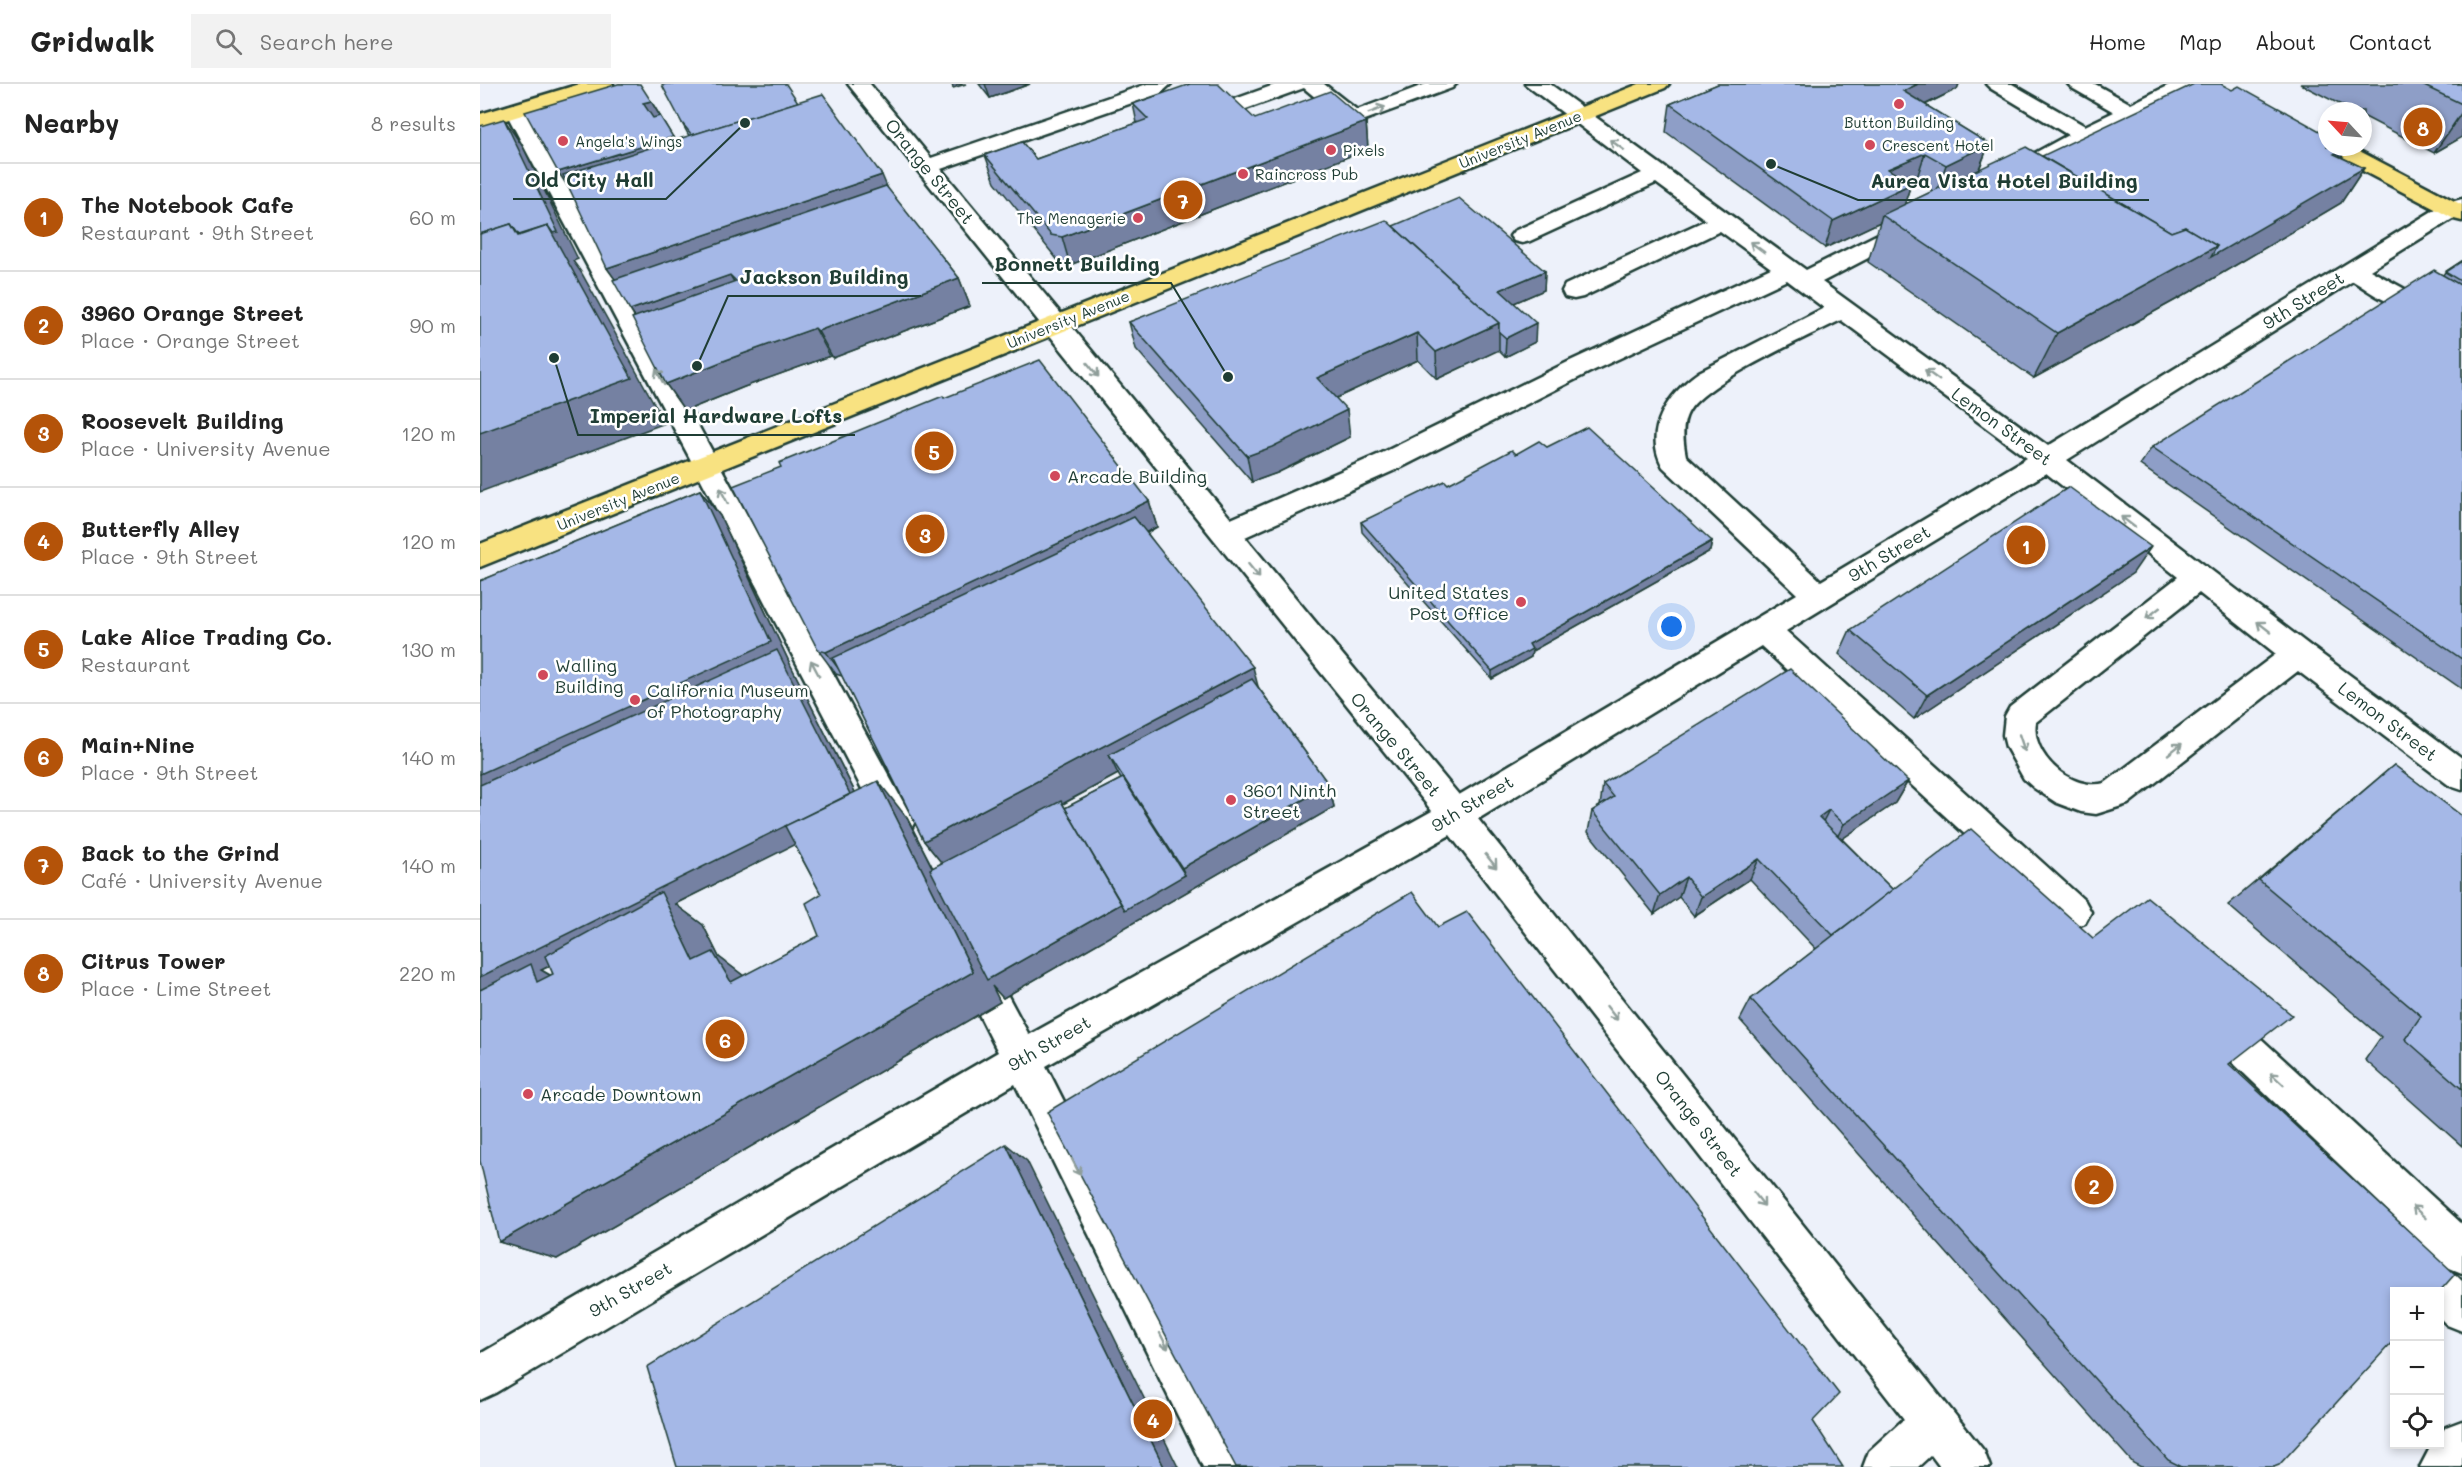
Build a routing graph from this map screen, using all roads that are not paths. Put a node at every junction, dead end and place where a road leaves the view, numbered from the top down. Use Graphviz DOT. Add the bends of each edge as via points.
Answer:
graph roads {
  1 [pos="602,84"];
  2 [pos="859,84"];
  3 [pos="1160,84"];
  4 [pos="1296,84"];
  5 [pos="1311,84"];
  6 [pos="1445,84"];
  7 [pos="1536,84"];
  8 [pos="1658,84"];
  9 [pos="1997,84"];
  10 [pos="2079,84"];
  11 [pos="2188,84"];
  12 [pos="1232,108"];
  13 [pos="516,111"];
  14 [pos="2130,111"];
  15 [pos="1577,115"];
  16 [pos="480,121"];
  17 [pos="2084,135"];
  18 [pos="2352,156"];
  19 [pos="926,167"];
  20 [pos="1658,174"];
  21 [pos="2010,176"];
  22 [pos="2459,209"];
  23 [pos="1927,219"];
  24 [pos="1722,221"];
  25 [pos="1522,236"];
  26 [pos="2351,270"];
  27 [pos="1796,276"];
  28 [pos="1574,291"];
  29 [pos="2403,299"];
  30 [pos="1842,309"];
  31 [pos="1056,324"];
  32 [pos="2047,459"];
  33 [pos="708,466"];
  34 [pos="1225,534"];
  35 [pos="480,556"];
  36 [pos="2199,577"];
  37 [pos="1818,596"];
  38 [pos="1762,629"];
  39 [pos="2298,654"];
  40 [pos="2462,776"];
  41 [pos="1455,815"];
  42 [pos="909,846"];
  43 [pos="2073,912"];
  44 [pos="958,940"];
  45 [pos="2244,1047"];
  46 [pos="1022,1059"];
  47 [pos="2384,1234"];
  48 [pos="2462,1252"];
  49 [pos="2462,1310"];
  50 [pos="480,1378"];
  51 [pos="1933,1422"];
  52 [pos="2462,1443"];
  53 [pos="1227,1467"];
  54 [pos="1885,1467"];
  55 [pos="1968,1467"];
  56 [pos="2442,1467"];
  1 -- 13 [label="main road"];
  2 -- 19 [label="street, Orange Street"];
  3 -- 19 [label="street"];
  4 -- 12 [label="street"];
  5 -- 6 [label="street, one-way" via="1327,108 1354,118"];
  7 -- 15 [label="street, Lemon Street"];
  8 -- 15 [label="main road, University Avenue"];
  9 -- 17 [label="street"];
  10 -- 14 [label="street"];
  11 -- 14 [label="street"];
  13 -- 16 [label="main road"];
  33 -- 13 [label="street, one-way"];
  14 -- 17 [label="street"];
  20 -- 15 [label="street, Lemon Street, one-way"];
  15 -- 31 [label="main road, University Avenue"];
  17 -- 21 [label="street"];
  18 -- 22 [label="main road"];
  19 -- 31 [label="street, Orange Street"];
  20 -- 24 [label="street, Lemon Street"];
  20 -- 25 [label="street"];
  22 -- 26 [label="street, 9th Street"];
  23 -- 27 [label="street"];
  27 -- 24 [label="street, Lemon Street, one-way"];
  24 -- 28 [label="street"];
  26 -- 29 [label="street"];
  26 -- 32 [label="street, 9th Street"];
  27 -- 30 [label="street, Lemon Street"];
  27 -- 34 [label="street" via="1579,367 1392,460"];
  32 -- 30 [label="street, Lemon Street, one-way"];
  30 -- 37 [label="street" via="1689,391 1680,401 1668,443 1673,460"];
  31 -- 33 [label="main road, University Avenue"];
  31 -- 34 [label="street, Orange Street, one-way"];
  36 -- 32 [label="street, Lemon Street, one-way"];
  32 -- 37 [label="street, 9th Street"];
  33 -- 35 [label="main road, University Avenue"];
  42 -- 33 [label="street, one-way"];
  34 -- 41 [label="street, Orange Street, one-way"];
  39 -- 36 [label="street, Lemon Street, one-way"];
  36 -- 39 [label="street, one-way" via="2021,716 2019,733 2024,750 2041,774 2072,796 2096,800 2116,794"];
  37 -- 38 [label="street, 9th Street"];
  38 -- 41 [label="street, 9th Street"];
  38 -- 43 [label="street"];
  39 -- 40 [label="street, Lemon Street"];
  41 -- 46 [label="street, 9th Street"];
  41 -- 51 [label="street, Orange Street, one-way"];
  44 -- 46 [label="street"];
  48 -- 45 [label="street, one-way"];
  46 -- 50 [label="street, 9th Street"];
  46 -- 53 [label="street, one-way"];
  47 -- 49 [label="street"];
  51 -- 54 [label="street"];
  51 -- 55 [label="street, Orange Street"];
  52 -- 56 [label="street"];
}
